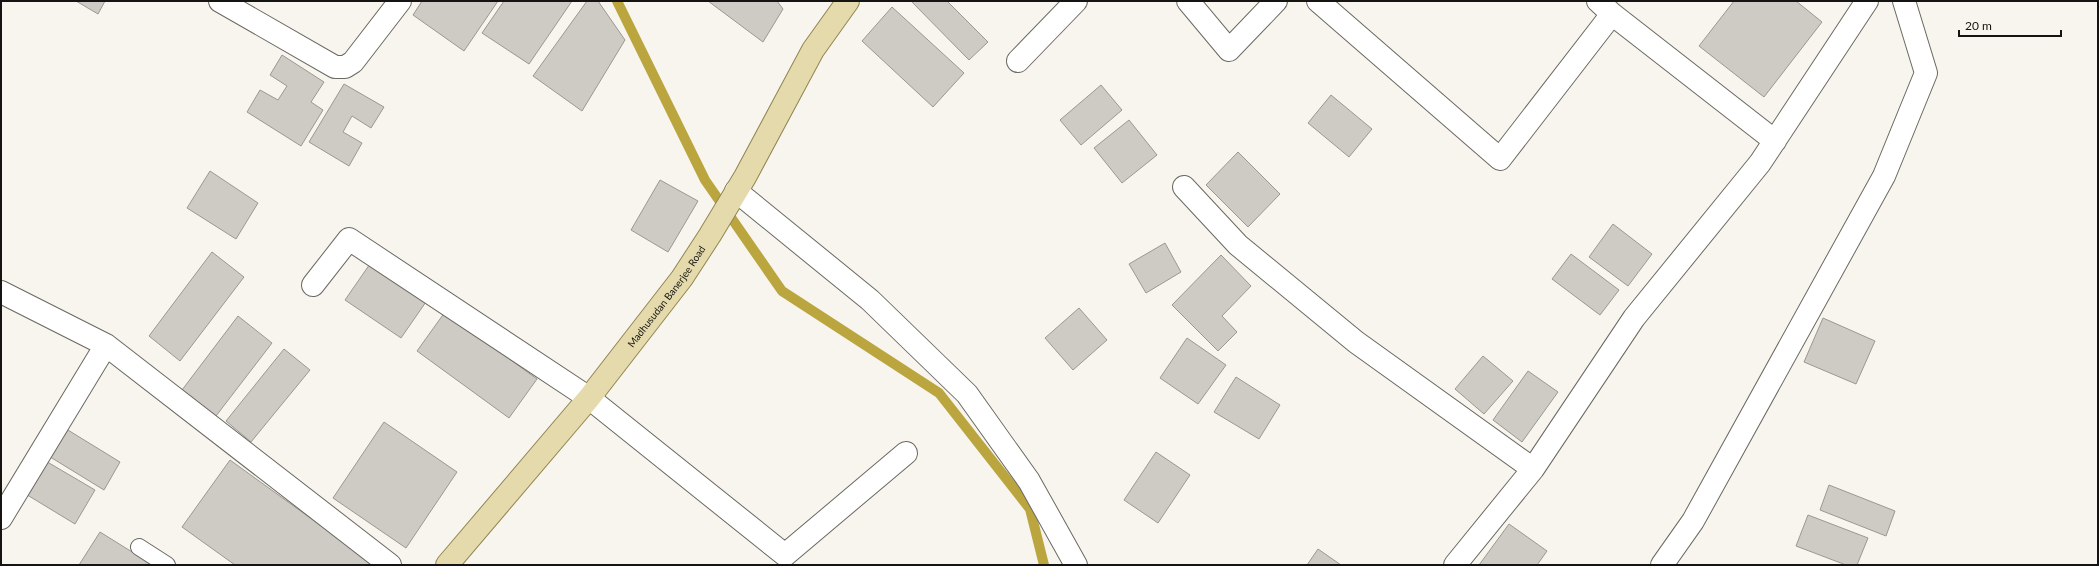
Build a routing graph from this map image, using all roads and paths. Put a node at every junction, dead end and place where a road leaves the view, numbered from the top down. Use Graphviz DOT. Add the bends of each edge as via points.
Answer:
graph roads {
  1 [pos="220,1"];
  2 [pos="400,1"];
  3 [pos="848,1"];
  4 [pos="1076,1"];
  5 [pos="1188,1"];
  6 [pos="1276,1"];
  7 [pos="1318,1"];
  8 [pos="1866,1"];
  9 [pos="1904,1"];
  10 [pos="1605,8"];
  11 [pos="1018,61"];
  12 [pos="1775,141"];
  13 [pos="740,184"];
  14 [pos="1184,187"];
  15 [pos="313,285"];
  16 [pos="1,292"];
  17 [pos="106,345"];
  18 [pos="589,398"];
  19 [pos="906,453"];
  20 [pos="1534,469"];
  21 [pos="1,518"];
  22 [pos="139,547"];
  23 [pos="167,565"];
  24 [pos="390,565"];
  25 [pos="447,565"];
  26 [pos="1076,565"];
  27 [pos="1455,565"];
  28 [pos="1662,565"];
  1 -- 2 [label="street" via="335,68 340,68 353,62"];
  3 -- 13 [label="main road, Madhusudan Banerjee Road" via="813,50"];
  4 -- 11 [label="street"];
  5 -- 6 [label="street" via="1229,50"];
  7 -- 10 [label="street" via="1500,159"];
  8 -- 12 [label="street"];
  9 -- 28 [label="street" via="1926,73 1884,176 1693,522"];
  10 -- 12 [label="street"];
  12 -- 20 [label="street" via="1634,318"];
  13 -- 18 [label="main road, Madhusudan Banerjee Road" via="678,284"];
  13 -- 26 [label="street" via="870,300 967,394 1029,481"];
  14 -- 20 [label="street" via="1238,246 1356,342"];
  15 -- 18 [label="street" via="349,239"];
  16 -- 17 [label="street"];
  17 -- 21 [label="street"];
  17 -- 24 [label="street"];
  18 -- 19 [label="street" via="785,555"];
  18 -- 25 [label="main road, Madhusudan Banerjee Road"];
  20 -- 27 [label="street"];
  22 -- 23 [label="lane"];
}
